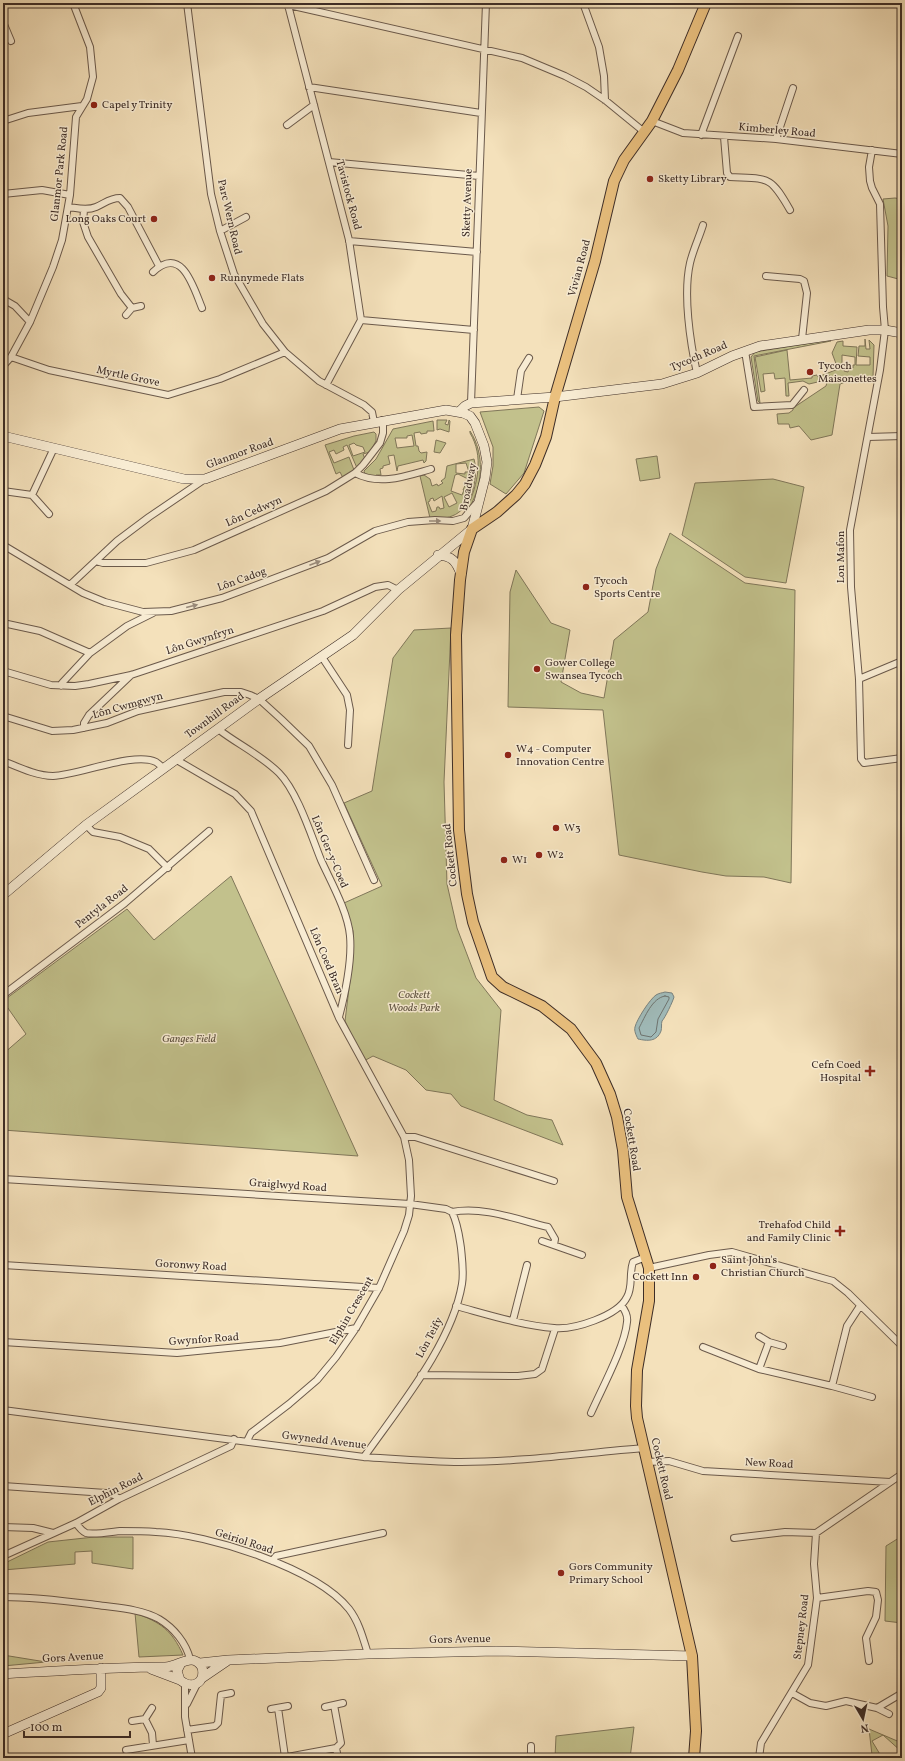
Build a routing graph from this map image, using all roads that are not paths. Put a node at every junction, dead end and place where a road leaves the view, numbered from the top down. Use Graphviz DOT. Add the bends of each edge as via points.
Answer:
graph roads {
  1 [pos="73,3"];
  2 [pos="187,3"];
  3 [pos="280,3"];
  4 [pos="486,3"];
  5 [pos="583,3"];
  6 [pos="706,3"];
  7 [pos="288,5"];
  8 [pos="3,22"];
  9 [pos="738,36"];
  10 [pos="11,42"];
  11 [pos="484,50"];
  12 [pos="309,87"];
  13 [pos="793,88"];
  14 [pos="605,100"];
  15 [pos="314,105"];
  16 [pos="82,106"];
  17 [pos="481,113"];
  18 [pos="652,121"];
  19 [pos="3,122"];
  20 [pos="287,125"];
  21 [pos="643,131"];
  22 [pos="701,135"];
  23 [pos="724,137"];
  24 [pos="776,139"];
  25 [pos="872,150"];
  26 [pos="902,154"];
  27 [pos="329,162"];
  28 [pos="479,176"];
  29 [pos="3,194"];
  30 [pos="70,195"];
  31 [pos="68,207"];
  32 [pos="84,210"];
  33 [pos="790,210"];
  34 [pos="246,217"];
  35 [pos="703,225"];
  36 [pos="220,231"];
  37 [pos="349,241"];
  38 [pos="477,252"];
  39 [pos="159,266"];
  40 [pos="153,272"];
  41 [pos="766,276"];
  42 [pos="3,299"];
  43 [pos="141,306"];
  44 [pos="132,308"];
  45 [pos="202,308"];
  46 [pos="126,315"];
  47 [pos="361,320"];
  48 [pos="30,322"];
  49 [pos="474,330"];
  50 [pos="885,330"];
  51 [pos="902,333"];
  52 [pos="802,339"];
  53 [pos="744,351"];
  54 [pos="285,352"];
  55 [pos="11,357"];
  56 [pos="529,358"];
  57 [pos="3,366"];
  58 [pos="697,373"];
  59 [pos="326,385"];
  60 [pos="804,390"];
  61 [pos="555,397"];
  62 [pos="517,399"];
  63 [pos="471,403"];
  64 [pos="459,412"];
  65 [pos="379,421"];
  66 [pos="3,436"];
  67 [pos="902,436"];
  68 [pos="868,437"];
  69 [pos="54,448"];
  70 [pos="431,469"];
  71 [pos="355,473"];
  72 [pos="205,479"];
  73 [pos="3,491"];
  74 [pos="32,495"];
  75 [pos="481,495"];
  76 [pos="498,512"];
  77 [pos="49,514"];
  78 [pos="472,529"];
  79 [pos="3,545"];
  80 [pos="467,545"];
  81 [pos="438,555"];
  82 [pos="96,561"];
  83 [pos="461,574"];
  84 [pos="70,585"];
  85 [pos="398,590"];
  86 [pos="154,612"];
  87 [pos="3,623"];
  88 [pos="90,653"];
  89 [pos="322,657"];
  90 [pos="902,661"];
  91 [pos="3,672"];
  92 [pos="131,675"];
  93 [pos="859,679"];
  94 [pos="61,686"];
  95 [pos="258,699"];
  96 [pos="3,716"];
  97 [pos="84,728"];
  98 [pos="218,729"];
  99 [pos="348,745"];
  100 [pos="902,758"];
  101 [pos="175,759"];
  102 [pos="3,761"];
  103 [pos="163,768"];
  104 [pos="86,825"];
  105 [pos="209,830"];
  106 [pos="168,868"];
  107 [pos="374,880"];
  108 [pos="3,895"];
  109 [pos="3,995"];
  110 [pos="339,1018"];
  111 [pos="404,1137"];
  112 [pos="3,1179"];
  113 [pos="554,1181"];
  114 [pos="410,1204"];
  115 [pos="452,1212"];
  116 [pos="542,1241"];
  117 [pos="554,1245"];
  118 [pos="582,1255"];
  119 [pos="646,1257"];
  120 [pos="3,1265"];
  121 [pos="527,1265"];
  122 [pos="649,1268"];
  123 [pos="379,1288"];
  124 [pos="621,1305"];
  125 [pos="456,1306"];
  126 [pos="860,1306"];
  127 [pos="513,1320"];
  128 [pos="356,1328"];
  129 [pos="555,1328"];
  130 [pos="759,1336"];
  131 [pos="3,1342"];
  132 [pos="769,1342"];
  133 [pos="783,1346"];
  134 [pos="902,1346"];
  135 [pos="703,1347"];
  136 [pos="759,1369"];
  137 [pos="421,1375"];
  138 [pos="832,1386"];
  139 [pos="872,1397"];
  140 [pos="3,1410"];
  141 [pos="591,1413"];
  142 [pos="234,1439"];
  143 [pos="247,1441"];
  144 [pos="644,1448"];
  145 [pos="364,1457"];
  146 [pos="647,1462"];
  147 [pos="902,1474"];
  148 [pos="890,1482"];
  149 [pos="3,1486"];
  150 [pos="119,1499"];
  151 [pos="76,1523"];
  152 [pos="3,1527"];
  153 [pos="53,1533"];
  154 [pos="816,1533"];
  155 [pos="383,1534"];
  156 [pos="734,1538"];
  157 [pos="3,1556"];
  158 [pos="272,1561"];
  159 [pos="3,1597"];
  160 [pos="817,1598"];
  161 [pos="368,1654"];
  162 [pos="692,1656"];
  163 [pos="190,1659"];
  164 [pos="228,1660"];
  165 [pos="869,1661"];
  166 [pos="181,1663"];
  167 [pos="200,1663"];
  168 [pos="144,1666"];
  169 [pos="101,1668"];
  170 [pos="3,1674"];
  171 [pos="199,1681"];
  172 [pos="182,1682"];
  173 [pos="231,1693"];
  174 [pos="792,1693"];
  175 [pos="899,1695"];
  176 [pos="343,1703"];
  177 [pos="186,1704"];
  178 [pos="334,1705"];
  179 [pos="288,1706"];
  180 [pos="325,1707"];
  181 [pos="152,1708"];
  182 [pos="278,1708"];
  183 [pos="877,1708"];
  184 [pos="271,1709"];
  185 [pos="889,1714"];
  186 [pos="145,1719"];
  187 [pos="132,1722"];
  188 [pos="187,1730"];
  189 [pos="3,1734"];
  190 [pos="189,1740"];
  191 [pos="153,1744"];
  192 [pos="531,1746"];
  193 [pos="336,1748"];
  194 [pos="126,1750"];
  195 [pos="192,1758"];
  196 [pos="284,1758"];
  197 [pos="338,1758"];
  198 [pos="531,1758"];
  199 [pos="694,1758"];
  200 [pos="759,1758"];
  1 -- 16 [label="street, Glanmor Park Road" via="90,47 93,64 93,77 87,99"];
  2 -- 36 [label="street, Parc Wern Road" via="212,194"];
  3 -- 7 [label="street"];
  4 -- 11 [label="street, Sketty Avenue"];
  5 -- 14 [label="street" via="599,47"];
  6 -- 18 [label="main road, Vivian Road" via="678,70"];
  7 -- 11 [label="street"];
  7 -- 12 [label="street, Tavistock Road"];
  8 -- 10 [label="street"];
  9 -- 22 [label="street"];
  11 -- 14 [label="street" via="522,58 586,87"];
  11 -- 17 [label="street, Sketty Avenue"];
  12 -- 15 [label="street, Tavistock Road"];
  12 -- 17 [label="street"];
  13 -- 24 [label="street"];
  14 -- 21 [label="street"];
  15 -- 20 [label="street"];
  15 -- 27 [label="street, Tavistock Road"];
  16 -- 19 [label="street" via="28,113"];
  16 -- 30 [label="street, Glanmor Park Road" via="76,117"];
  17 -- 28 [label="street, Sketty Avenue"];
  18 -- 21 [label="main road, Vivian Road"];
  18 -- 22 [label="street, Kimberley Road" via="683,133"];
  21 -- 61 [label="main road, Vivian Road" via="614,181 591,275"];
  22 -- 23 [label="street, Kimberley Road"];
  23 -- 24 [label="street, Kimberley Road"];
  23 -- 33 [label="street" via="727,173 730,177 762,178 773,183"];
  24 -- 25 [label="street, Kimberley Road"];
  25 -- 26 [label="street, Kimberley Road"];
  25 -- 50 [label="street, Lon Mafon" via="870,181 881,209"];
  27 -- 28 [label="street"];
  27 -- 37 [label="street, Tavistock Road"];
  28 -- 38 [label="street, Sketty Avenue"];
  29 -- 30 [label="street" via="42,190"];
  30 -- 31 [label="street, Glanmor Park Road"];
  31 -- 32 [label="street"];
  31 -- 48 [label="street, Glanmor Park Road" via="62,240"];
  32 -- 39 [label="street" via="95,208 113,198 120,198 128,207"];
  32 -- 44 [label="street" via="83,222 88,237"];
  34 -- 36 [label="street"];
  35 -- 58 [label="street" via="690,264 688,283 690,338"];
  36 -- 54 [label="street, Parc Wern Road" via="234,274 246,297 262,324"];
  37 -- 38 [label="street"];
  37 -- 47 [label="street, Tavistock Road"];
  38 -- 49 [label="street, Sketty Avenue"];
  39 -- 40 [label="street"];
  39 -- 45 [label="street" via="172,263 180,265 186,272"];
  41 -- 52 [label="street" via="804,281 807,293"];
  42 -- 48 [label="street" via="15,306"];
  43 -- 44 [label="street"];
  44 -- 46 [label="street"];
  47 -- 49 [label="street"];
  47 -- 59 [label="street"];
  48 -- 55 [label="street, Glanmor Park Road"];
  49 -- 63 [label="street, Sketty Avenue"];
  50 -- 51 [label="street, Tycoch Road"];
  50 -- 52 [label="street, Tycoch Road"];
  50 -- 68 [label="street, Lon Mafon"];
  52 -- 53 [label="street, Tycoch Road"];
  53 -- 58 [label="street, Tycoch Road"];
  53 -- 60 [label="street" via="754,407 792,405"];
  54 -- 55 [label="street, Myrtle Grove" via="220,379 168,395 49,370"];
  54 -- 59 [label="street, Parc Wern Road"];
  55 -- 57 [label="street, Glanmor Park Road"];
  56 -- 62 [label="street" via="521,371"];
  58 -- 61 [label="street, Tycoch Road" via="662,384"];
  59 -- 65 [label="street, Parc Wern Road" via="364,405"];
  61 -- 62 [label="street, Tycoch Road"];
  61 -- 76 [label="main road, Vivian Road" via="546,437 535,465 525,484"];
  62 -- 63 [label="street, Tycoch Road"];
  63 -- 64 [label="street"];
  64 -- 65 [label="street, Glanmor Road" via="436,410"];
  64 -- 75 [label="street, Broadway" via="472,419 484,446 486,470"];
  65 -- 71 [label="street, Lôn Cedwyn" via="383,433 380,443"];
  65 -- 72 [label="street, Glanmor Road" via="340,429"];
  66 -- 69 [label="street, Glanmor Road"];
  67 -- 68 [label="street"];
  68 -- 93 [label="street, Lon Mafon" via="850,530 851,586"];
  69 -- 72 [label="street, Glanmor Road" via="184,479"];
  69 -- 74 [label="street"];
  70 -- 71 [label="street" via="387,480 374,480"];
  71 -- 82 [label="street, Lôn Cedwyn" via="326,491 194,550 146,563 103,564"];
  72 -- 82 [label="street" via="117,541"];
  73 -- 74 [label="street"];
  74 -- 77 [label="street"];
  75 -- 78 [label="street, Broadway"];
  86 -- 75 [label="street, Lôn Cadog, one-way" via="171,611 222,598 328,558 375,531 408,522 453,521 464,518 472,511"];
  76 -- 78 [label="main road, Vivian Road"];
  76 -- 80 [label="main road"];
  78 -- 80 [label="main road, Cockett Road"];
  78 -- 81 [label="street, Townhill Road"];
  79 -- 84 [label="street, Lôn Cadog"];
  80 -- 83 [label="main road, Cockett Road"];
  81 -- 83 [label="street" via="453,559"];
  81 -- 85 [label="street, Townhill Road"];
  82 -- 84 [label="street"];
  83 -- 119 [label="main road, Cockett Road" via="456,634 459,830 473,922 489,972 496,981 556,1016 581,1040 596,1063 617,1117 627,1197"];
  84 -- 86 [label="street, Lôn Cadog" via="83,593 117,606"];
  85 -- 89 [label="street, Townhill Road" via="353,635"];
  85 -- 92 [label="street, Lôn Gwynfryn" via="388,585 375,587 323,611"];
  86 -- 88 [label="street" via="127,626"];
  87 -- 88 [label="street" via="40,632"];
  88 -- 94 [label="street"];
  89 -- 95 [label="street, Townhill Road"];
  89 -- 99 [label="street" via="347,695 350,710"];
  90 -- 93 [label="street"];
  91 -- 94 [label="street, Lôn Gwynfryn" via="51,686"];
  92 -- 94 [label="street, Lôn Gwynfryn" via="75,686"];
  92 -- 97 [label="street" via="89,715"];
  93 -- 100 [label="street, Lon Mafon" via="861,759 864,763"];
  95 -- 97 [label="street, Lôn Cwmgwyn" via="241,692 224,692 138,711 120,719"];
  95 -- 98 [label="street, Townhill Road"];
  95 -- 107 [label="street" via="309,746 332,785"];
  96 -- 97 [label="street, Lôn Cwmgwyn" via="52,731"];
  98 -- 101 [label="street, Townhill Road"];
  98 -- 110 [label="street, Lôn Ger-y-Coed" via="280,773 293,793 339,901 350,936 344,997"];
  101 -- 103 [label="street, Townhill Road"];
  101 -- 110 [label="street, Lôn Coed Bran" via="235,794 251,811"];
  102 -- 103 [label="street" via="52,776 71,774 120,761 146,759 156,762"];
  103 -- 104 [label="street, Townhill Road"];
  104 -- 106 [label="street" via="93,832 120,838 149,849"];
  104 -- 108 [label="street, Townhill Road"];
  105 -- 106 [label="street, Pentyla Road"];
  106 -- 109 [label="street, Pentyla Road"];
  110 -- 111 [label="street, Lôn Coed Bran"];
  111 -- 113 [label="street" via="416,1137"];
  111 -- 114 [label="street, Lôn Coed Bran" via="411,1174"];
  112 -- 114 [label="street, Graiglwyd Road"];
  114 -- 115 [label="street, Graiglwyd Road"];
  114 -- 123 [label="street, Elphin Crescent" via="404,1231"];
  115 -- 117 [label="street, Graiglwyd Road" via="480,1211 548,1227 555,1239"];
  115 -- 125 [label="street, Lôn Teify" via="459,1233 463,1270"];
  116 -- 117 [label="street"];
  117 -- 118 [label="street"];
  119 -- 122 [label="main road, Cockett Road"];
  119 -- 124 [label="street" via="633,1262 628,1297"];
  120 -- 123 [label="street, Goronwy Road"];
  121 -- 127 [label="street"];
  122 -- 126 [label="street" via="732,1252 832,1281"];
  122 -- 144 [label="main road, Cockett Road" via="649,1301 637,1370 636,1406"];
  123 -- 128 [label="street, Elphin Crescent"];
  124 -- 129 [label="street" via="599,1319"];
  124 -- 141 [label="street" via="627,1315 625,1331 617,1356"];
  125 -- 127 [label="street"];
  125 -- 137 [label="street, Lôn Teify" via="443,1340"];
  126 -- 134 [label="street"];
  126 -- 138 [label="street" via="847,1326"];
  127 -- 129 [label="street"];
  128 -- 131 [label="street, Gwynfor Road" via="280,1343 177,1353"];
  128 -- 143 [label="street, Elphin Crescent" via="317,1380 251,1433"];
  129 -- 137 [label="street" via="542,1369 535,1374"];
  130 -- 132 [label="street"];
  132 -- 133 [label="street"];
  132 -- 136 [label="street"];
  135 -- 136 [label="street"];
  136 -- 138 [label="street"];
  137 -- 145 [label="street, Lôn Teify"];
  138 -- 139 [label="street"];
  140 -- 142 [label="street, Gwynedd Avenue"];
  142 -- 143 [label="street, Gwynedd Avenue"];
  142 -- 150 [label="street, Elphin Road" via="231,1446"];
  143 -- 145 [label="street, Gwynedd Avenue"];
  144 -- 145 [label="street, Gwynedd Avenue" via="462,1462"];
  144 -- 146 [label="main road, Cockett Road"];
  146 -- 148 [label="street, New Road" via="670,1461 703,1471"];
  146 -- 162 [label="main road, Cockett Road"];
  147 -- 148 [label="street"];
  148 -- 154 [label="street"];
  149 -- 150 [label="street" via="106,1493"];
  150 -- 151 [label="street, Elphin Road"];
  151 -- 153 [label="street, Elphin Road"];
  151 -- 158 [label="street, Geiriol Road" via="87,1533 158,1532 193,1537"];
  152 -- 153 [label="street" via="33,1528"];
  153 -- 157 [label="street, Elphin Road"];
  154 -- 156 [label="street" via="785,1532"];
  154 -- 160 [label="street, Stepney Road" via="814,1564"];
  155 -- 158 [label="street" via="276,1556"];
  158 -- 161 [label="street, Geiriol Road" via="317,1584 343,1602 358,1623"];
  159 -- 163 [label="street" via="32,1597 139,1611 159,1619 175,1632 187,1648"];
  160 -- 165 [label="street" via="876,1592 876,1617 866,1638"];
  160 -- 174 [label="street, Stepney Road" via="808,1665"];
  161 -- 162 [label="street, Gors Avenue" via="496,1651"];
  161 -- 164 [label="street, Gors Avenue"];
  162 -- 199 [label="main road, Cockett Road" via="696,1731"];
  163 -- 166 [label="street"];
  163 -- 167 [label="street"];
  164 -- 167 [label="street, Gors Avenue"];
  164 -- 171 [label="street"];
  166 -- 168 [label="street, Gors Avenue" via="168,1667"];
  166 -- 172 [label="street" via="177,1671"];
  167 -- 171 [label="street" via="203,1671"];
  168 -- 169 [label="street, Gors Avenue"];
  168 -- 172 [label="street, Gors Avenue"];
  169 -- 170 [label="street, Gors Avenue"];
  169 -- 189 [label="street" via="101,1688 98,1692"];
  171 -- 172 [label="street" via="192,1685"];
  171 -- 177 [label="street"];
  172 -- 177 [label="street"];
  173 -- 188 [label="street" via="221,1696 218,1723 215,1726"];
  174 -- 183 [label="street" via="810,1703 826,1706 846,1701"];
  174 -- 200 [label="street, Stepney Road" via="761,1743"];
  175 -- 183 [label="street"];
  176 -- 178 [label="street"];
  177 -- 188 [label="street"];
  178 -- 180 [label="street"];
  178 -- 193 [label="street" via="340,1743"];
  179 -- 182 [label="street"];
  181 -- 186 [label="street"];
  182 -- 184 [label="street"];
  182 -- 196 [label="street"];
  183 -- 185 [label="street"];
  186 -- 187 [label="street"];
  186 -- 191 [label="street" via="152,1733"];
  188 -- 190 [label="street"];
  190 -- 191 [label="street"];
  190 -- 195 [label="street"];
  191 -- 194 [label="street"];
  192 -- 198 [label="street"];
  193 -- 196 [label="street"];
  193 -- 197 [label="street"];
}
